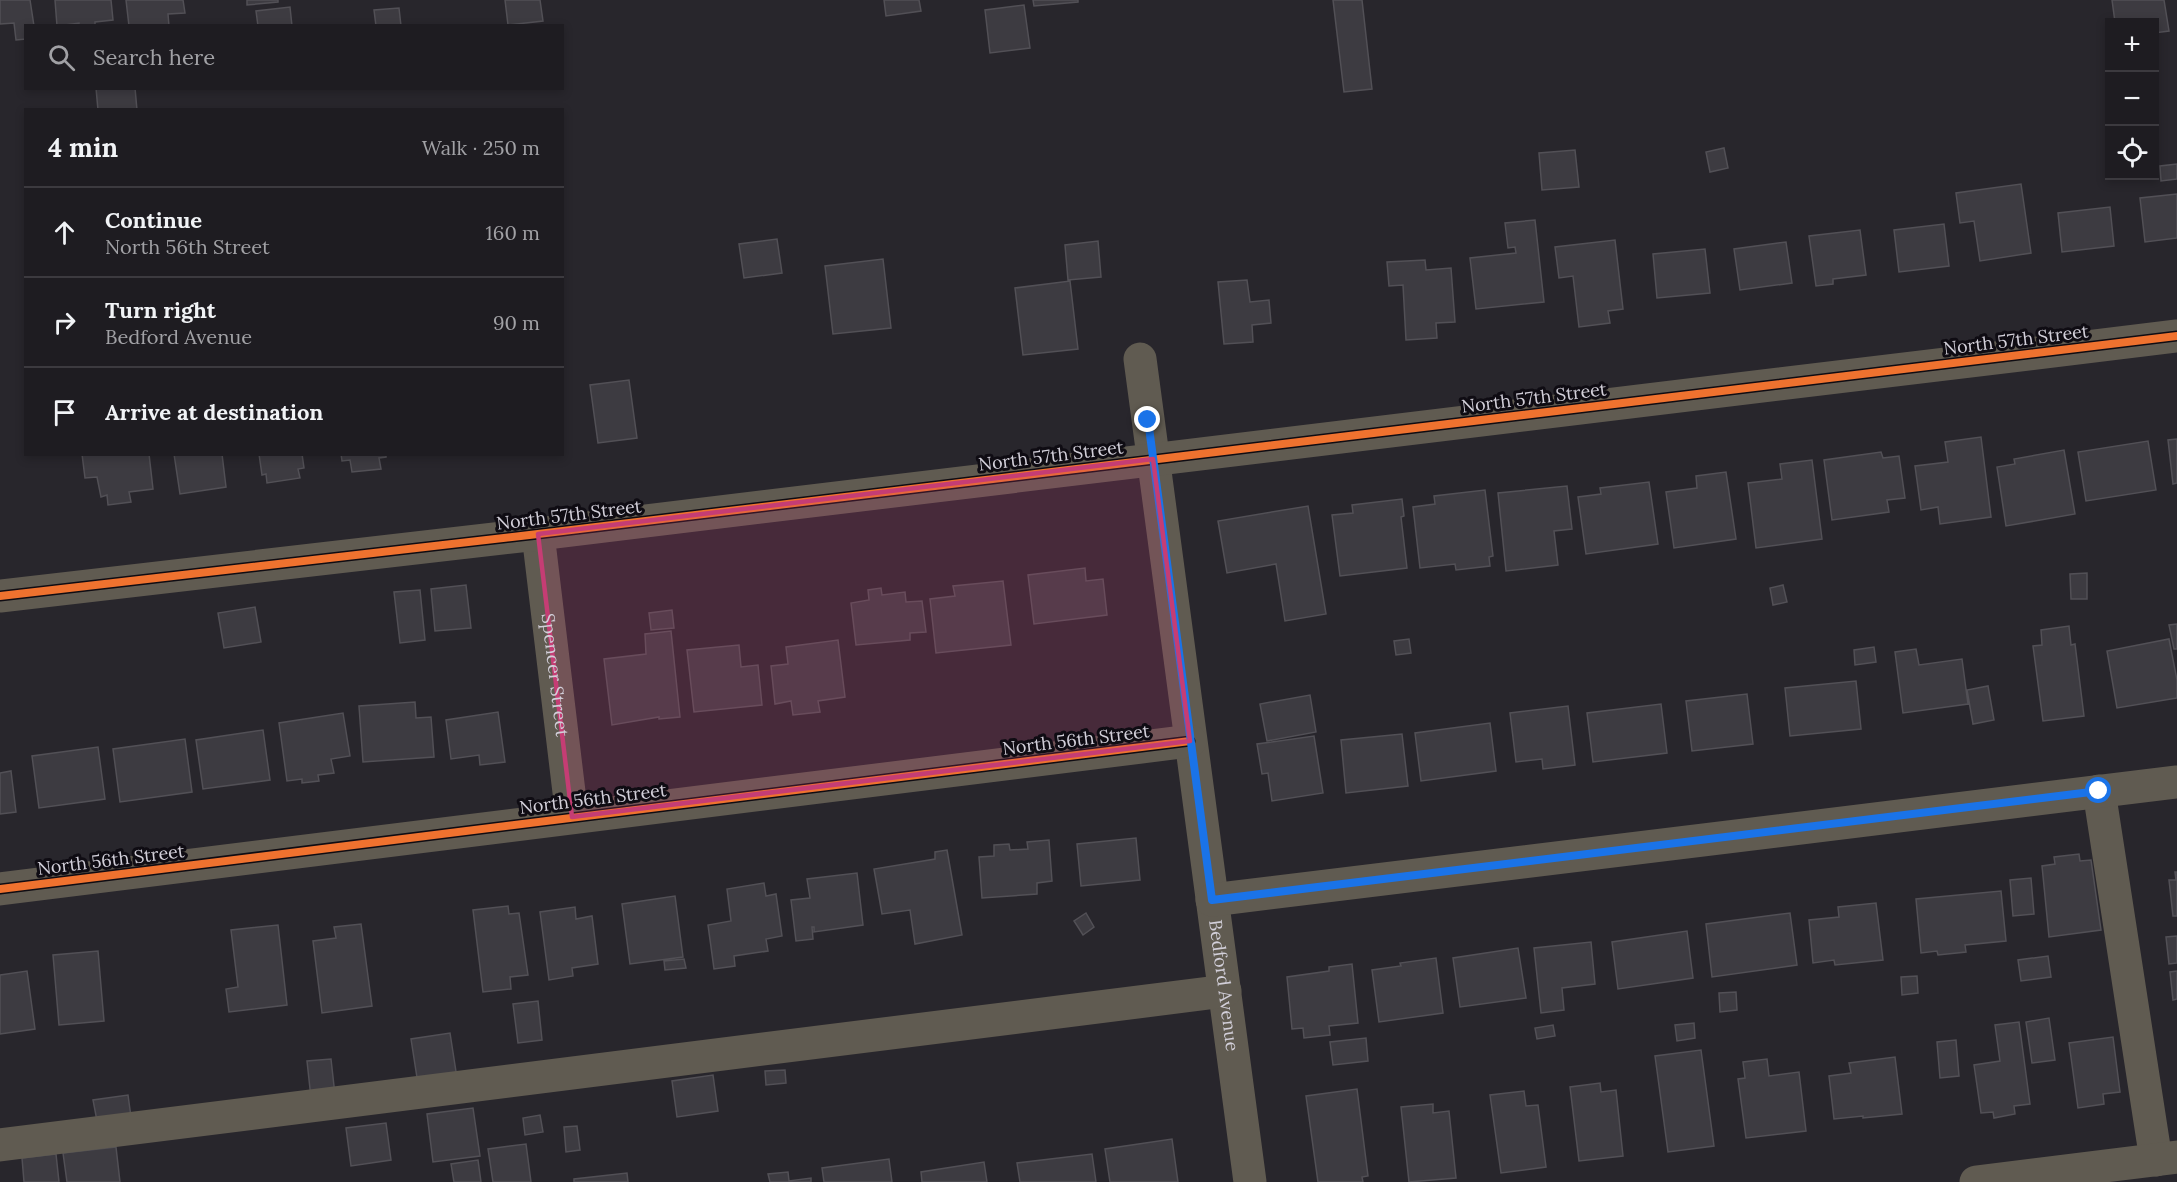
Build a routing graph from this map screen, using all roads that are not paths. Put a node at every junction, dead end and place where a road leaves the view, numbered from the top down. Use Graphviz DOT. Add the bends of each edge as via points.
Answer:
graph roads {
  1 [pos="2177,336"];
  2 [pos="1140,359"];
  3 [pos="1153,459"];
  4 [pos="538,534"];
  5 [pos="0,596"];
  6 [pos="1190,741"];
  7 [pos="2177,782"];
  8 [pos="2099,791"];
  9 [pos="572,817"];
  10 [pos="0,889"];
  11 [pos="1212,900"];
  12 [pos="1225,991"];
  13 [pos="0,1145"];
  14 [pos="2166,1159"];
  15 [pos="1250,1182"];
  16 [pos="1976,1182"];
  1 -- 3 [label="street, North 57th Street"];
  2 -- 3 [label="street, Bedford Avenue"];
  3 -- 4 [label="street, North 57th Street"];
  3 -- 6 [label="street, Bedford Avenue"];
  4 -- 5 [label="street, North 57th Street"];
  4 -- 9 [label="street, Spencer Street"];
  6 -- 9 [label="street, North 56th Street"];
  6 -- 11 [label="street, Bedford Avenue"];
  7 -- 8 [label="street"];
  8 -- 11 [label="street"];
  8 -- 14 [label="street"];
  9 -- 10 [label="street, North 56th Street"];
  11 -- 12 [label="street, Bedford Avenue"];
  12 -- 13 [label="street"];
  12 -- 15 [label="street, Bedford Avenue"];
  14 -- 16 [label="street"];
}
